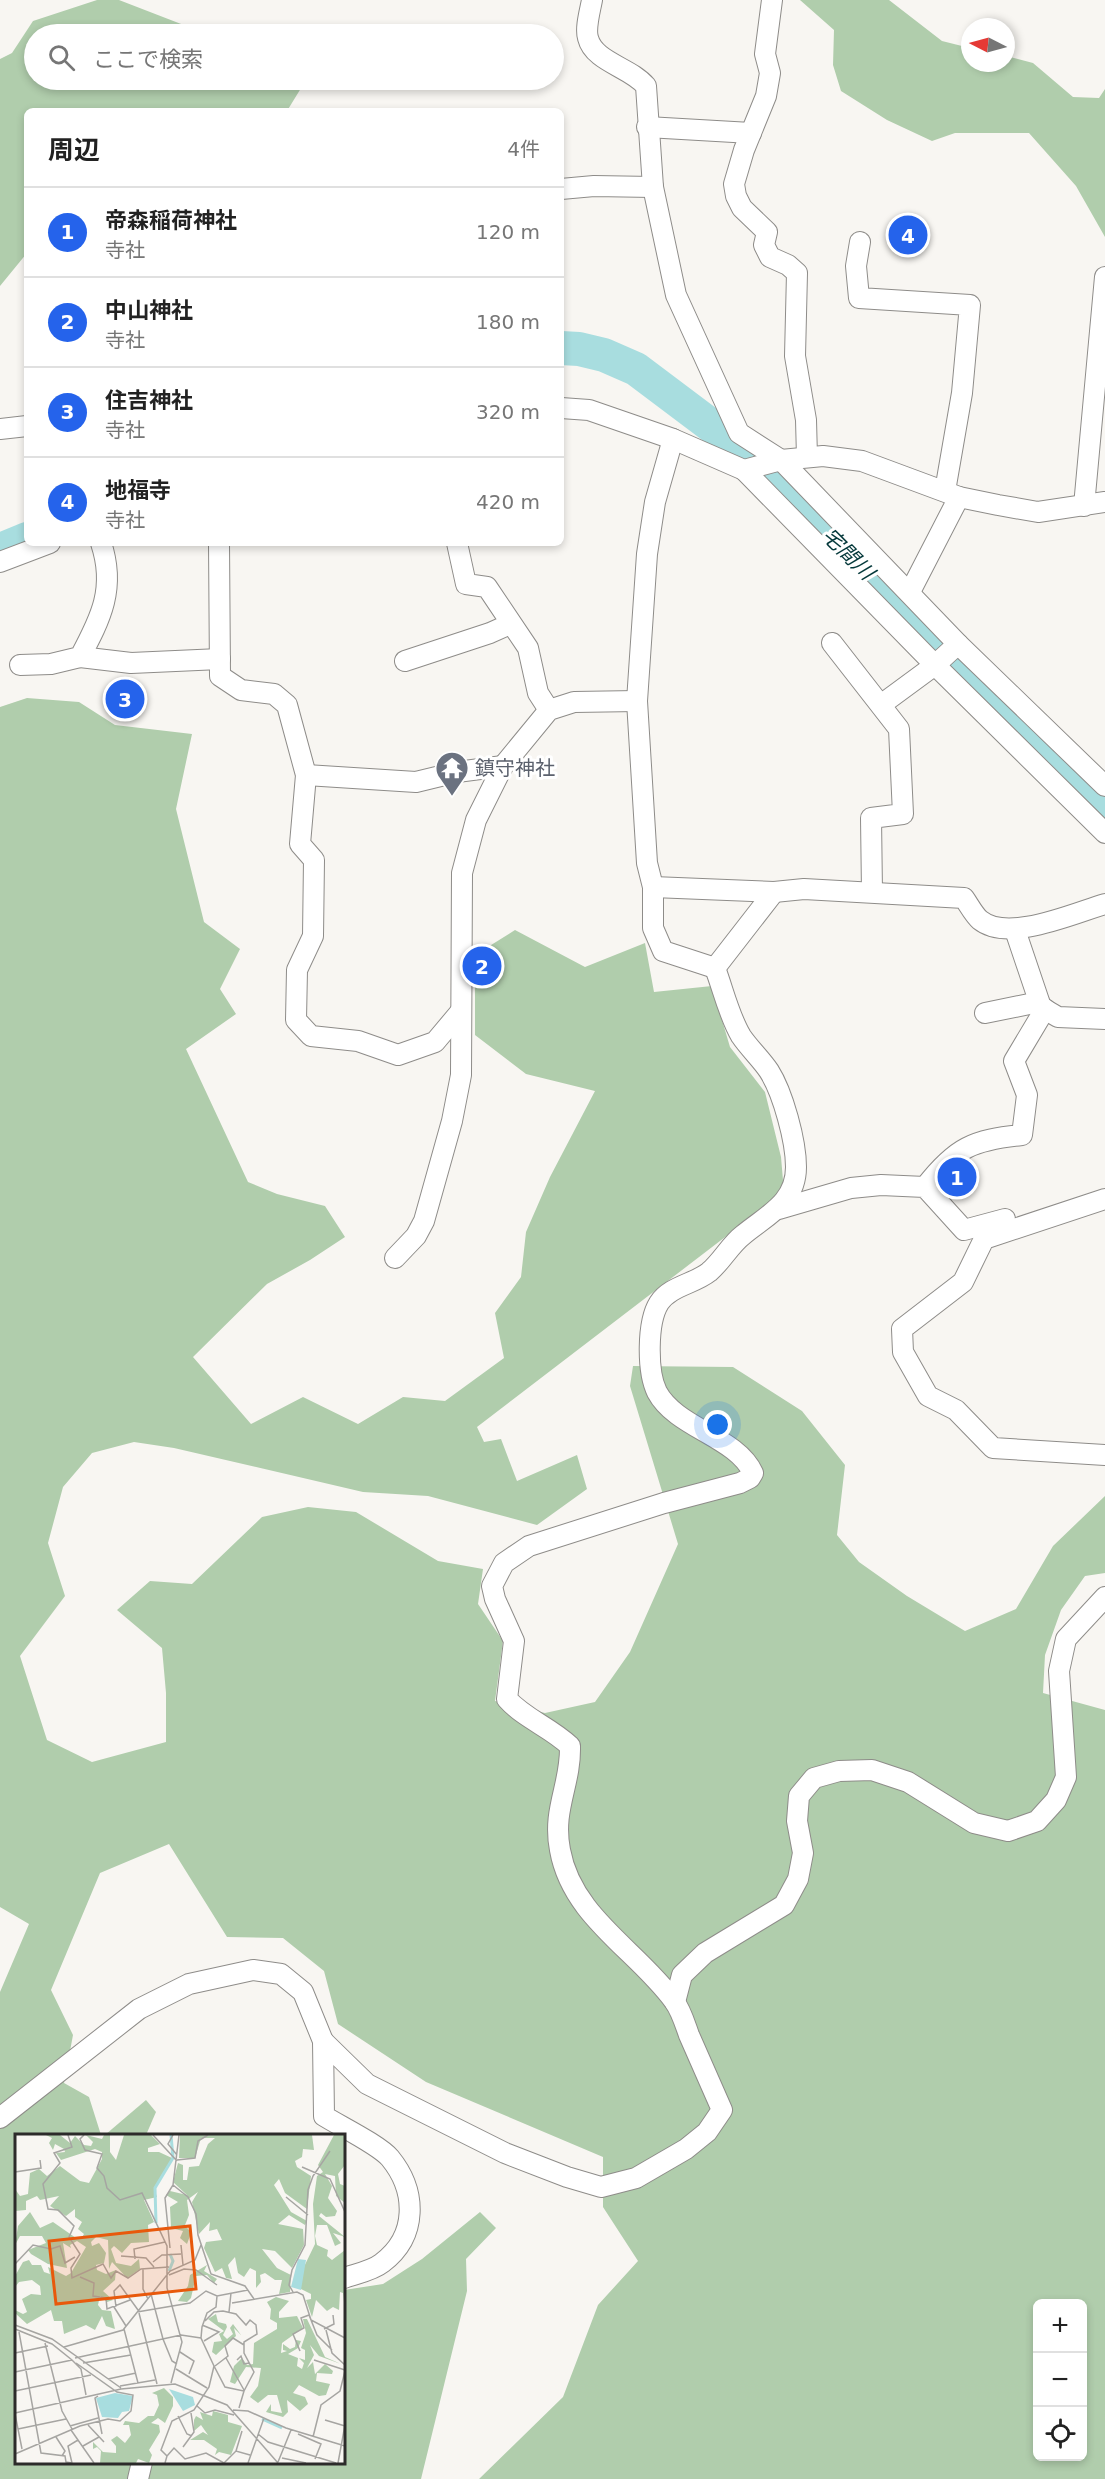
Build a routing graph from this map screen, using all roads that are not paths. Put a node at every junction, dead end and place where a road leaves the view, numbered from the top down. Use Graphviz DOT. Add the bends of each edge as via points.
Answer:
graph roads {
  1 [pos="592,0"];
  2 [pos="772,0"];
  3 [pos="647,127"];
  4 [pos="751,133"];
  5 [pos="653,187"];
  6 [pos="564,189"];
  7 [pos="860,242"];
  8 [pos="1105,277"];
  9 [pos="564,408"];
  10 [pos="24,426"];
  11 [pos="0,429"];
  12 [pos="673,439"];
  13 [pos="807,457"];
  14 [pos="781,460"];
  15 [pos="744,470"];
  16 [pos="952,494"];
  17 [pos="1105,502"];
  18 [pos="1084,506"];
  19 [pos="42,546"];
  20 [pos="102,546"];
  21 [pos="219,546"];
  22 [pos="458,546"];
  23 [pos="0,562"];
  24 [pos="910,592"];
  25 [pos="510,624"];
  26 [pos="832,643"];
  27 [pos="946,655"];
  28 [pos="80,657"];
  29 [pos="220,659"];
  30 [pos="405,661"];
  31 [pos="20,665"];
  32 [pos="638,700"];
  33 [pos="882,704"];
  34 [pos="549,710"];
  35 [pos="503,766"];
  36 [pos="306,775"];
  37 [pos="1105,786"];
  38 [pos="1105,833"];
  39 [pos="653,887"];
  40 [pos="774,891"];
  41 [pos="872,892"];
  42 [pos="1105,904"];
  43 [pos="1015,930"];
  44 [pos="715,968"];
  45 [pos="1042,1006"];
  46 [pos="461,1011"];
  47 [pos="985,1013"];
  48 [pos="1105,1019"];
  49 [pos="925,1187"];
  50 [pos="1105,1199"];
  51 [pos="779,1209"];
  52 [pos="1039,1222"];
  53 [pos="395,1258"];
  54 [pos="1105,1455"];
  55 [pos="1105,1597"];
  56 [pos="675,2002"];
  57 [pos="323,2041"];
  58 [pos="0,2118"];
  59 [pos="345,2278"];
  60 [pos="142,2464"];
  61 [pos="138,2479"];
  1 -- 3 [label="street" via="588,38 597,54 637,75 645,86"];
  2 -- 4 [label="street" via="765,54 770,73"];
  3 -- 4 [label="street"];
  3 -- 5 [label="street"];
  4 -- 13 [label="street" via="734,184 736,196 742,208 767,232 764,245 770,257 797,273 795,356 806,420"];
  5 -- 6 [label="street"];
  5 -- 14 [label="street" via="676,295 739,434"];
  7 -- 16 [label="street" via="856,266 859,298 970,305"];
  8 -- 18 [label="street"];
  9 -- 12 [label="street" via="589,410"];
  10 -- 11 [label="street"];
  12 -- 15 [label="street"];
  12 -- 32 [label="street" via="655,502 647,554"];
  13 -- 14 [label="street"];
  13 -- 16 [label="street" via="862,462"];
  14 -- 15 [label="street"];
  14 -- 24 [label="street"];
  15 -- 27 [label="street"];
  16 -- 18 [label="street" via="1038,512"];
  16 -- 24 [label="street"];
  17 -- 18 [label="street"];
  19 -- 23 [label="street"];
  20 -- 28 [label="street" via="109,587 98,623"];
  21 -- 29 [label="street"];
  22 -- 25 [label="street" via="466,584 487,587"];
  24 -- 27 [label="street"];
  25 -- 30 [label="street"];
  25 -- 34 [label="street" via="528,648 538,693"];
  26 -- 33 [label="street" via="859,681"];
  27 -- 33 [label="street"];
  27 -- 37 [label="street"];
  27 -- 38 [label="street"];
  28 -- 29 [label="street" via="131,663"];
  28 -- 31 [label="street" via="51,664"];
  29 -- 36 [label="street" via="220,676 241,690 274,694 287,705"];
  32 -- 34 [label="street" via="574,702"];
  32 -- 39 [label="street" via="647,863"];
  33 -- 41 [label="street" via="899,729 903,814 871,818"];
  34 -- 35 [label="street"];
  35 -- 36 [label="street" via="416,782"];
  35 -- 46 [label="street" via="476,820 462,873"];
  36 -- 46 [label="street" via="300,844 314,860 313,936 297,970 296,1020 311,1036 358,1041 398,1055 435,1042"];
  39 -- 40 [label="street"];
  39 -- 44 [label="street" via="653,928 663,951"];
  40 -- 41 [label="street" via="804,888"];
  40 -- 44 [label="street"];
  41 -- 43 [label="street" via="964,898 981,921"];
  42 -- 43 [label="street"];
  43 -- 45 [label="street"];
  44 -- 51 [label="street" via="740,1034 770,1072 783,1104 796,1166 793,1187"];
  45 -- 47 [label="street"];
  45 -- 48 [label="street" via="1058,1017"];
  45 -- 49 [label="street" via="1014,1061 1027,1095 1022,1135 974,1142 940,1168"];
  46 -- 53 [label="street" via="461,1075 452,1121 424,1221"];
  49 -- 51 [label="street" via="851,1188"];
  49 -- 52 [label="street" via="964,1230 1024,1214"];
  50 -- 52 [label="street"];
  51 -- 56 [label="street" via="741,1235 709,1272 659,1303 649,1336 657,1392 674,1411 743,1458 753,1473 750,1478 529,1546 504,1563 492,1586 514,1641 507,1699 519,1712 570,1746 557,1830 571,1883 588,1912"];
  52 -- 54 [label="street" via="984,1239 963,1282 902,1329 903,1352 927,1396 956,1410 993,1448"];
  55 -- 56 [label="street" via="1066,1639 1059,1671 1066,1777 1056,1800 1037,1821 1008,1831 974,1823 908,1782 872,1770 839,1771 814,1778 799,1796 797,1821 802,1853 798,1879 783,1905 705,1953 682,1975"];
  56 -- 57 [label="street" via="722,2110 707,2132 686,2149 636,2178 601,2187 505,2153 367,2084"];
  57 -- 58 [label="street" via="303,1992 281,1974 253,1971 223,1975 189,1984 139,2009"];
  57 -- 59 [label="street" via="324,2116 388,2156 405,2180 412,2209 403,2241 381,2264"];
  60 -- 61 [label="street"];
}
